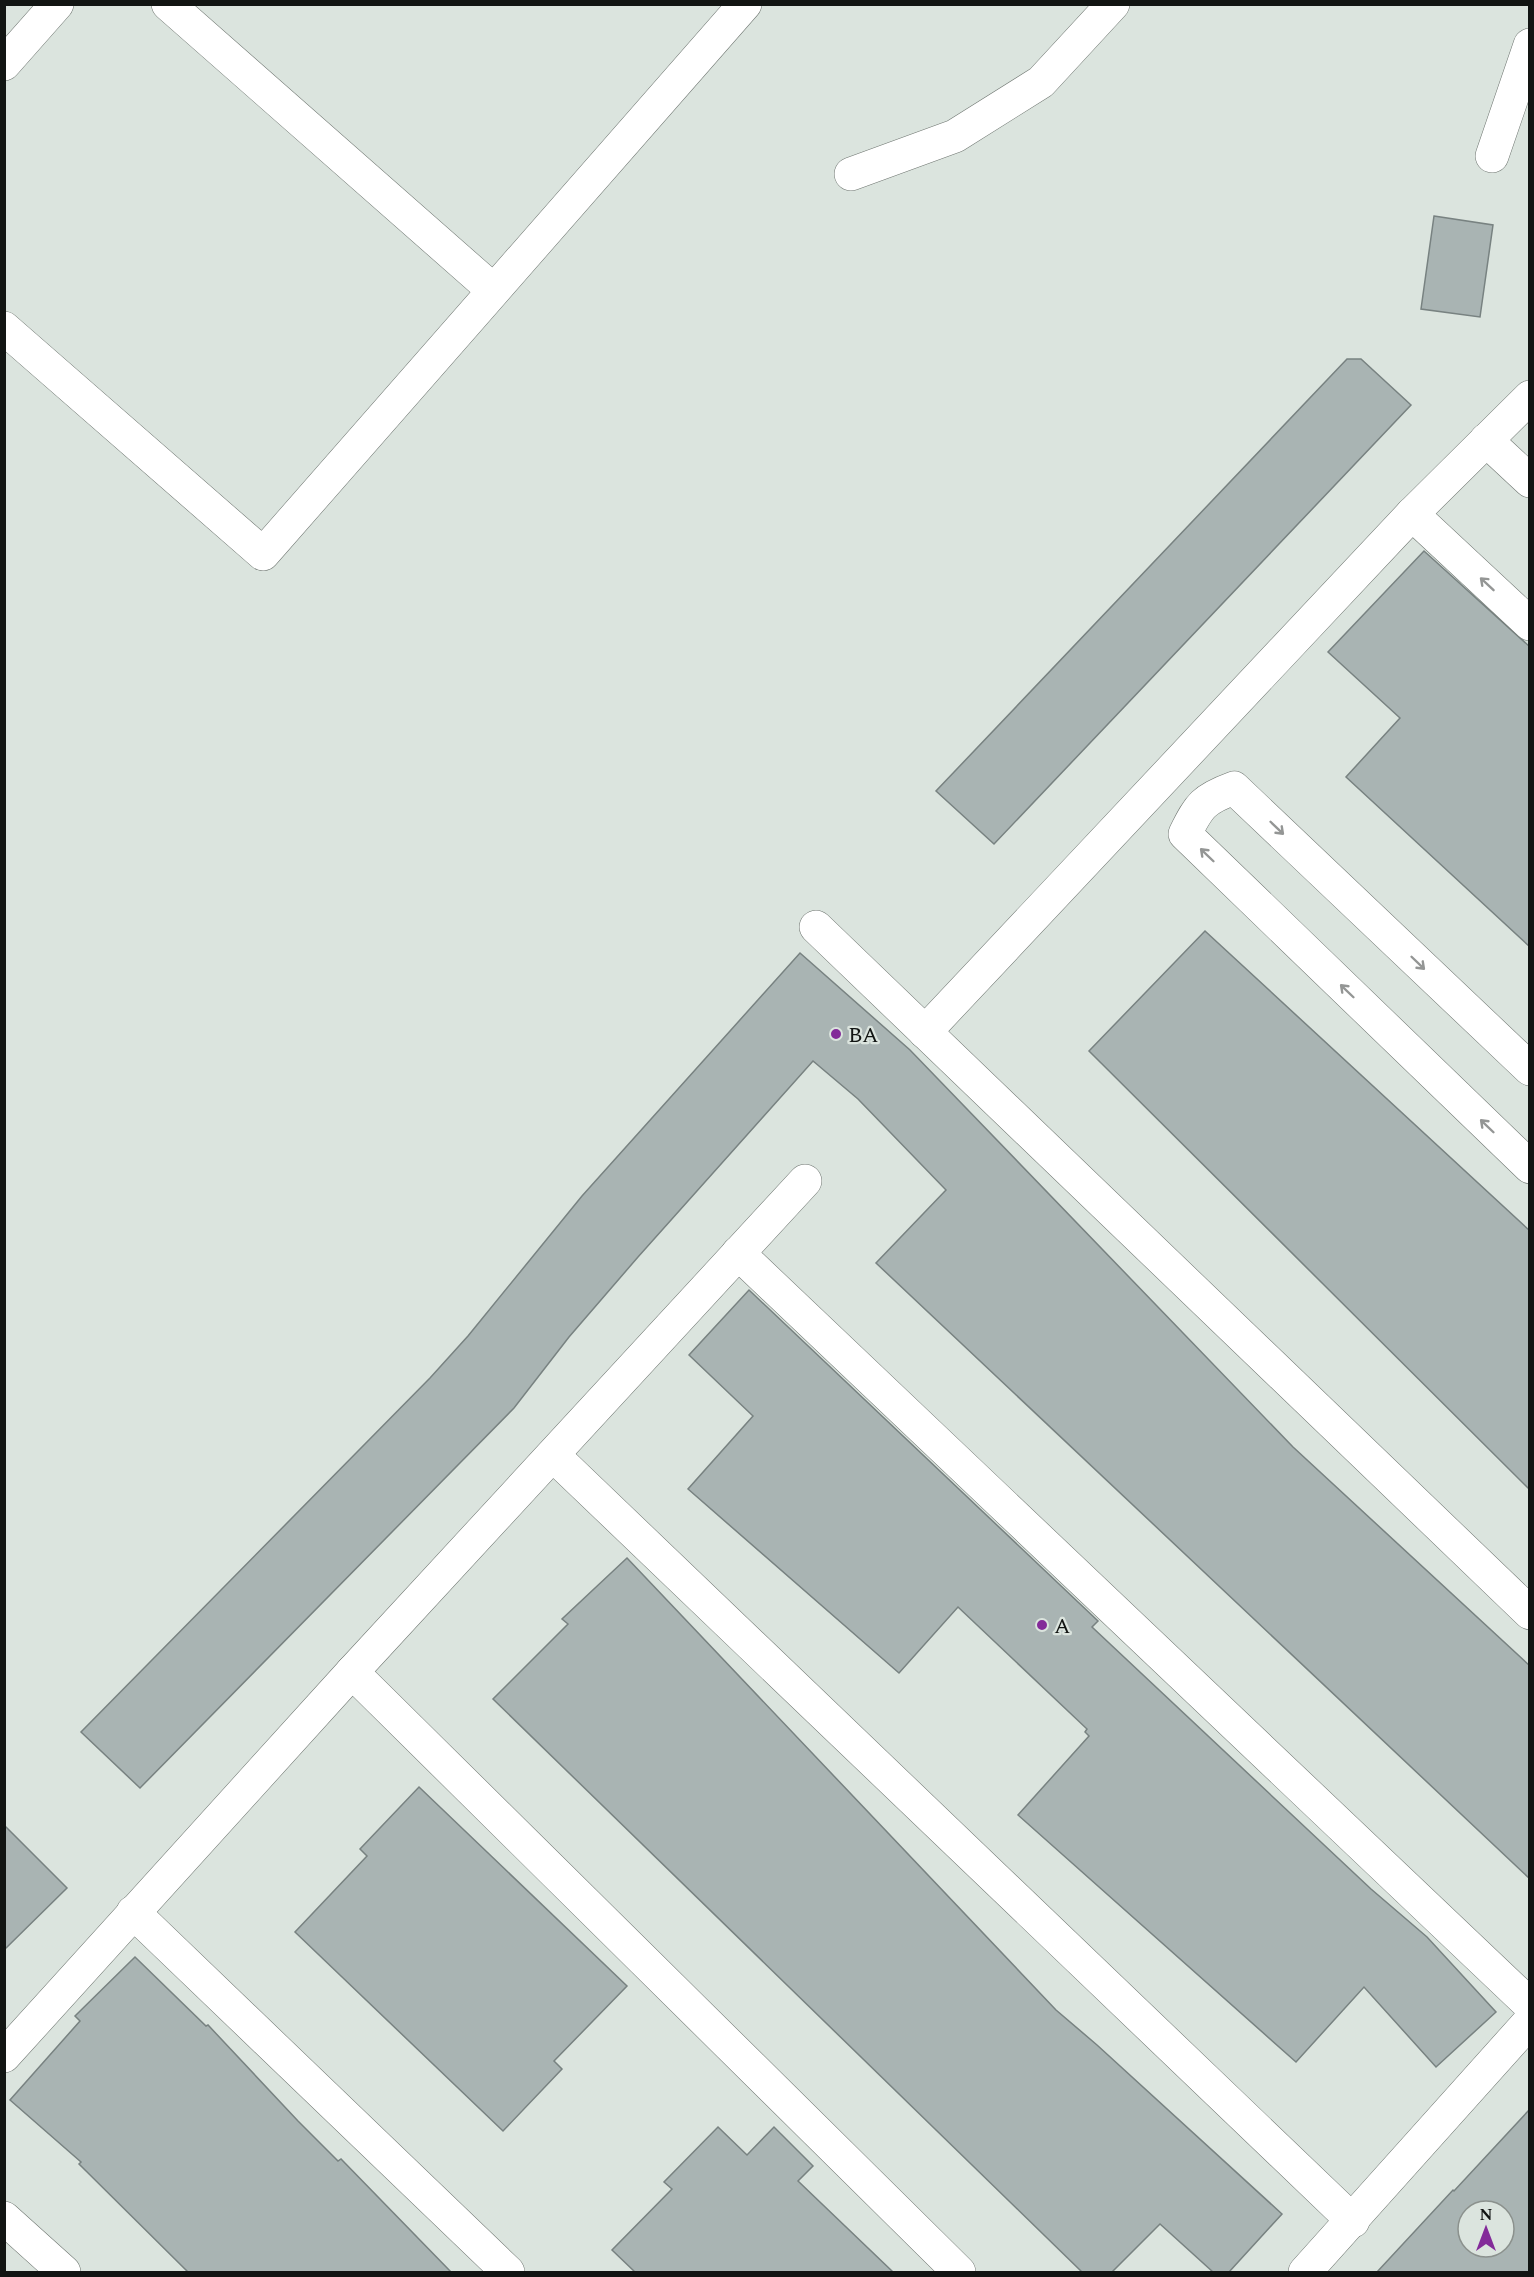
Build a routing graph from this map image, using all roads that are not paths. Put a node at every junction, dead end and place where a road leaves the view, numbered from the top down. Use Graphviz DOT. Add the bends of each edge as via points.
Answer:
graph roads {
  1 [pos="57,4"];
  2 [pos="168,4"];
  3 [pos="1113,4"];
  4 [pos="736,8"];
  5 [pos="1530,45"];
  6 [pos="4,64"];
  7 [pos="1492,156"];
  8 [pos="851,174"];
  9 [pos="493,290"];
  10 [pos="4,328"];
  11 [pos="1530,397"];
  12 [pos="1486,440"];
  13 [pos="1530,482"];
  14 [pos="1412,514"];
  15 [pos="1530,624"];
  16 [pos="816,927"];
  17 [pos="925,1032"];
  18 [pos="1530,1069"];
  19 [pos="1530,1167"];
  20 [pos="805,1181"];
  21 [pos="738,1253"];
  22 [pos="553,1455"];
  23 [pos="1530,1613"];
  24 [pos="352,1672"];
  25 [pos="133,1912"];
  26 [pos="1530,2005"];
  27 [pos="1530,2021"];
  28 [pos="4,2056"];
  29 [pos="4,2218"];
  30 [pos="1353,2221"];
  31 [pos="64,2272"];
  32 [pos="508,2272"];
  33 [pos="960,2272"];
  34 [pos="1305,2272"];
  1 -- 6 [label="street"];
  2 -- 9 [label="street"];
  3 -- 8 [label="street" via="1041,82 955,136"];
  4 -- 9 [label="street"];
  5 -- 7 [label="street"];
  9 -- 10 [label="street" via="263,554"];
  11 -- 12 [label="street"];
  12 -- 13 [label="street"];
  12 -- 14 [label="street"];
  15 -- 14 [label="street, one-way"];
  14 -- 17 [label="street"];
  16 -- 17 [label="street"];
  17 -- 23 [label="street"];
  19 -- 18 [label="street, one-way" via="1185,834 1197,810 1214,796 1234,788"];
  20 -- 21 [label="street"];
  21 -- 22 [label="street"];
  21 -- 26 [label="street"];
  22 -- 24 [label="street"];
  22 -- 30 [label="street"];
  24 -- 25 [label="street"];
  24 -- 33 [label="street"];
  25 -- 28 [label="street"];
  25 -- 32 [label="street"];
  27 -- 30 [label="street"];
  29 -- 31 [label="street"];
  30 -- 34 [label="street"];
}
